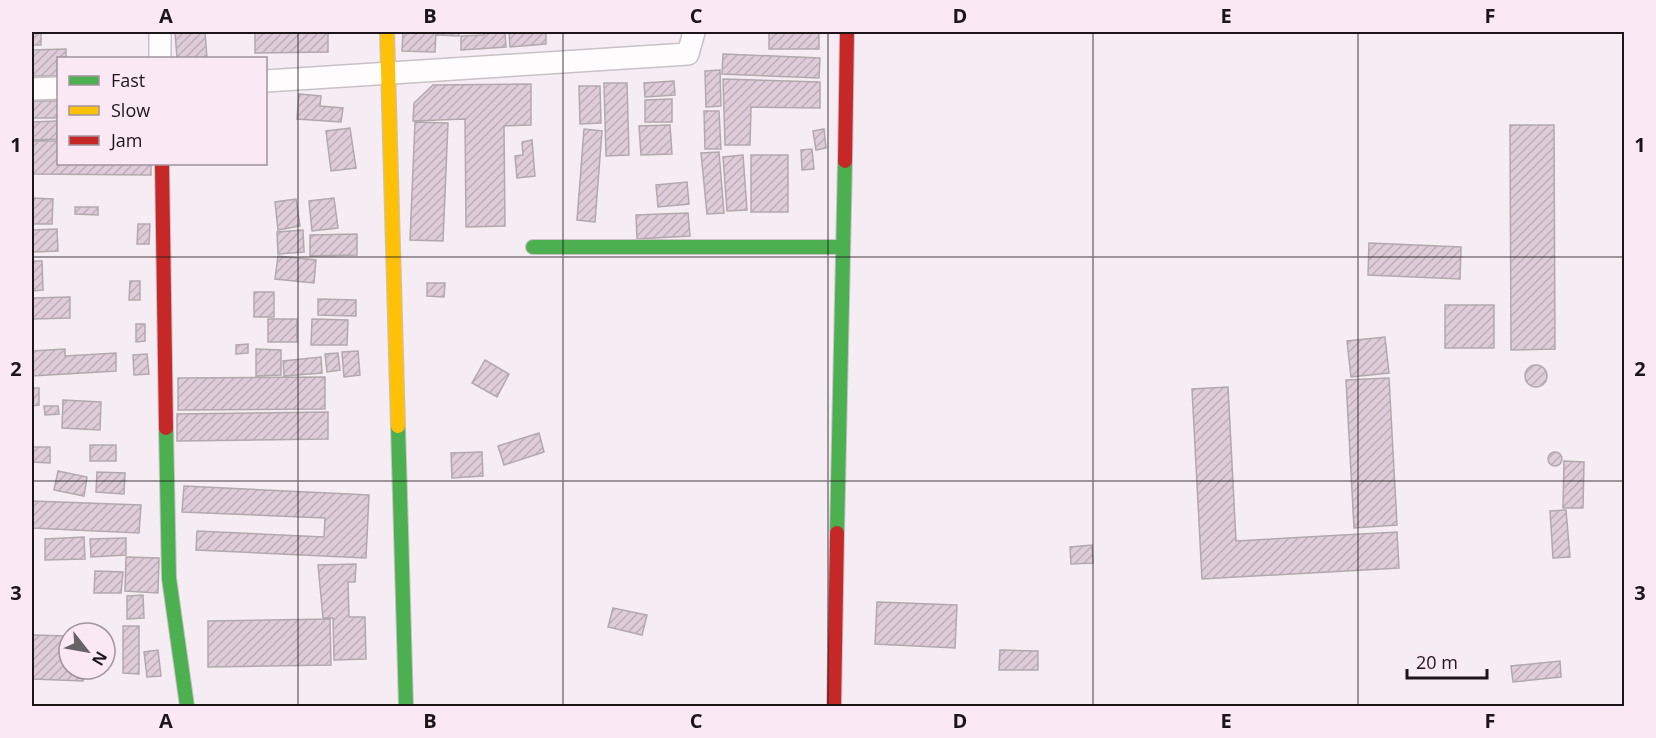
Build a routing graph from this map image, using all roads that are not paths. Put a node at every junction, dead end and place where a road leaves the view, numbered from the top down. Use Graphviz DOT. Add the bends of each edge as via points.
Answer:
graph roads {
  1 [pos="160,32"];
  2 [pos="387,32"];
  3 [pos="694,32"];
  4 [pos="847,32"];
  5 [pos="160,57"];
  6 [pos="388,74"];
  7 [pos="267,81"];
  8 [pos="57,88"];
  9 [pos="32,89"];
  10 [pos="162,165"];
  11 [pos="533,247"];
  12 [pos="843,247"];
  13 [pos="187,706"];
  14 [pos="406,706"];
  15 [pos="834,706"];
  1 -- 5 [label="street"];
  2 -- 6 [label="street"];
  3 -- 6 [label="street" via="688,54"];
  4 -- 12 [label="street"];
  6 -- 7 [label="street"];
  6 -- 14 [label="street"];
  8 -- 9 [label="street"];
  10 -- 13 [label="street" via="169,578"];
  11 -- 12 [label="street"];
  12 -- 15 [label="street"];
}
